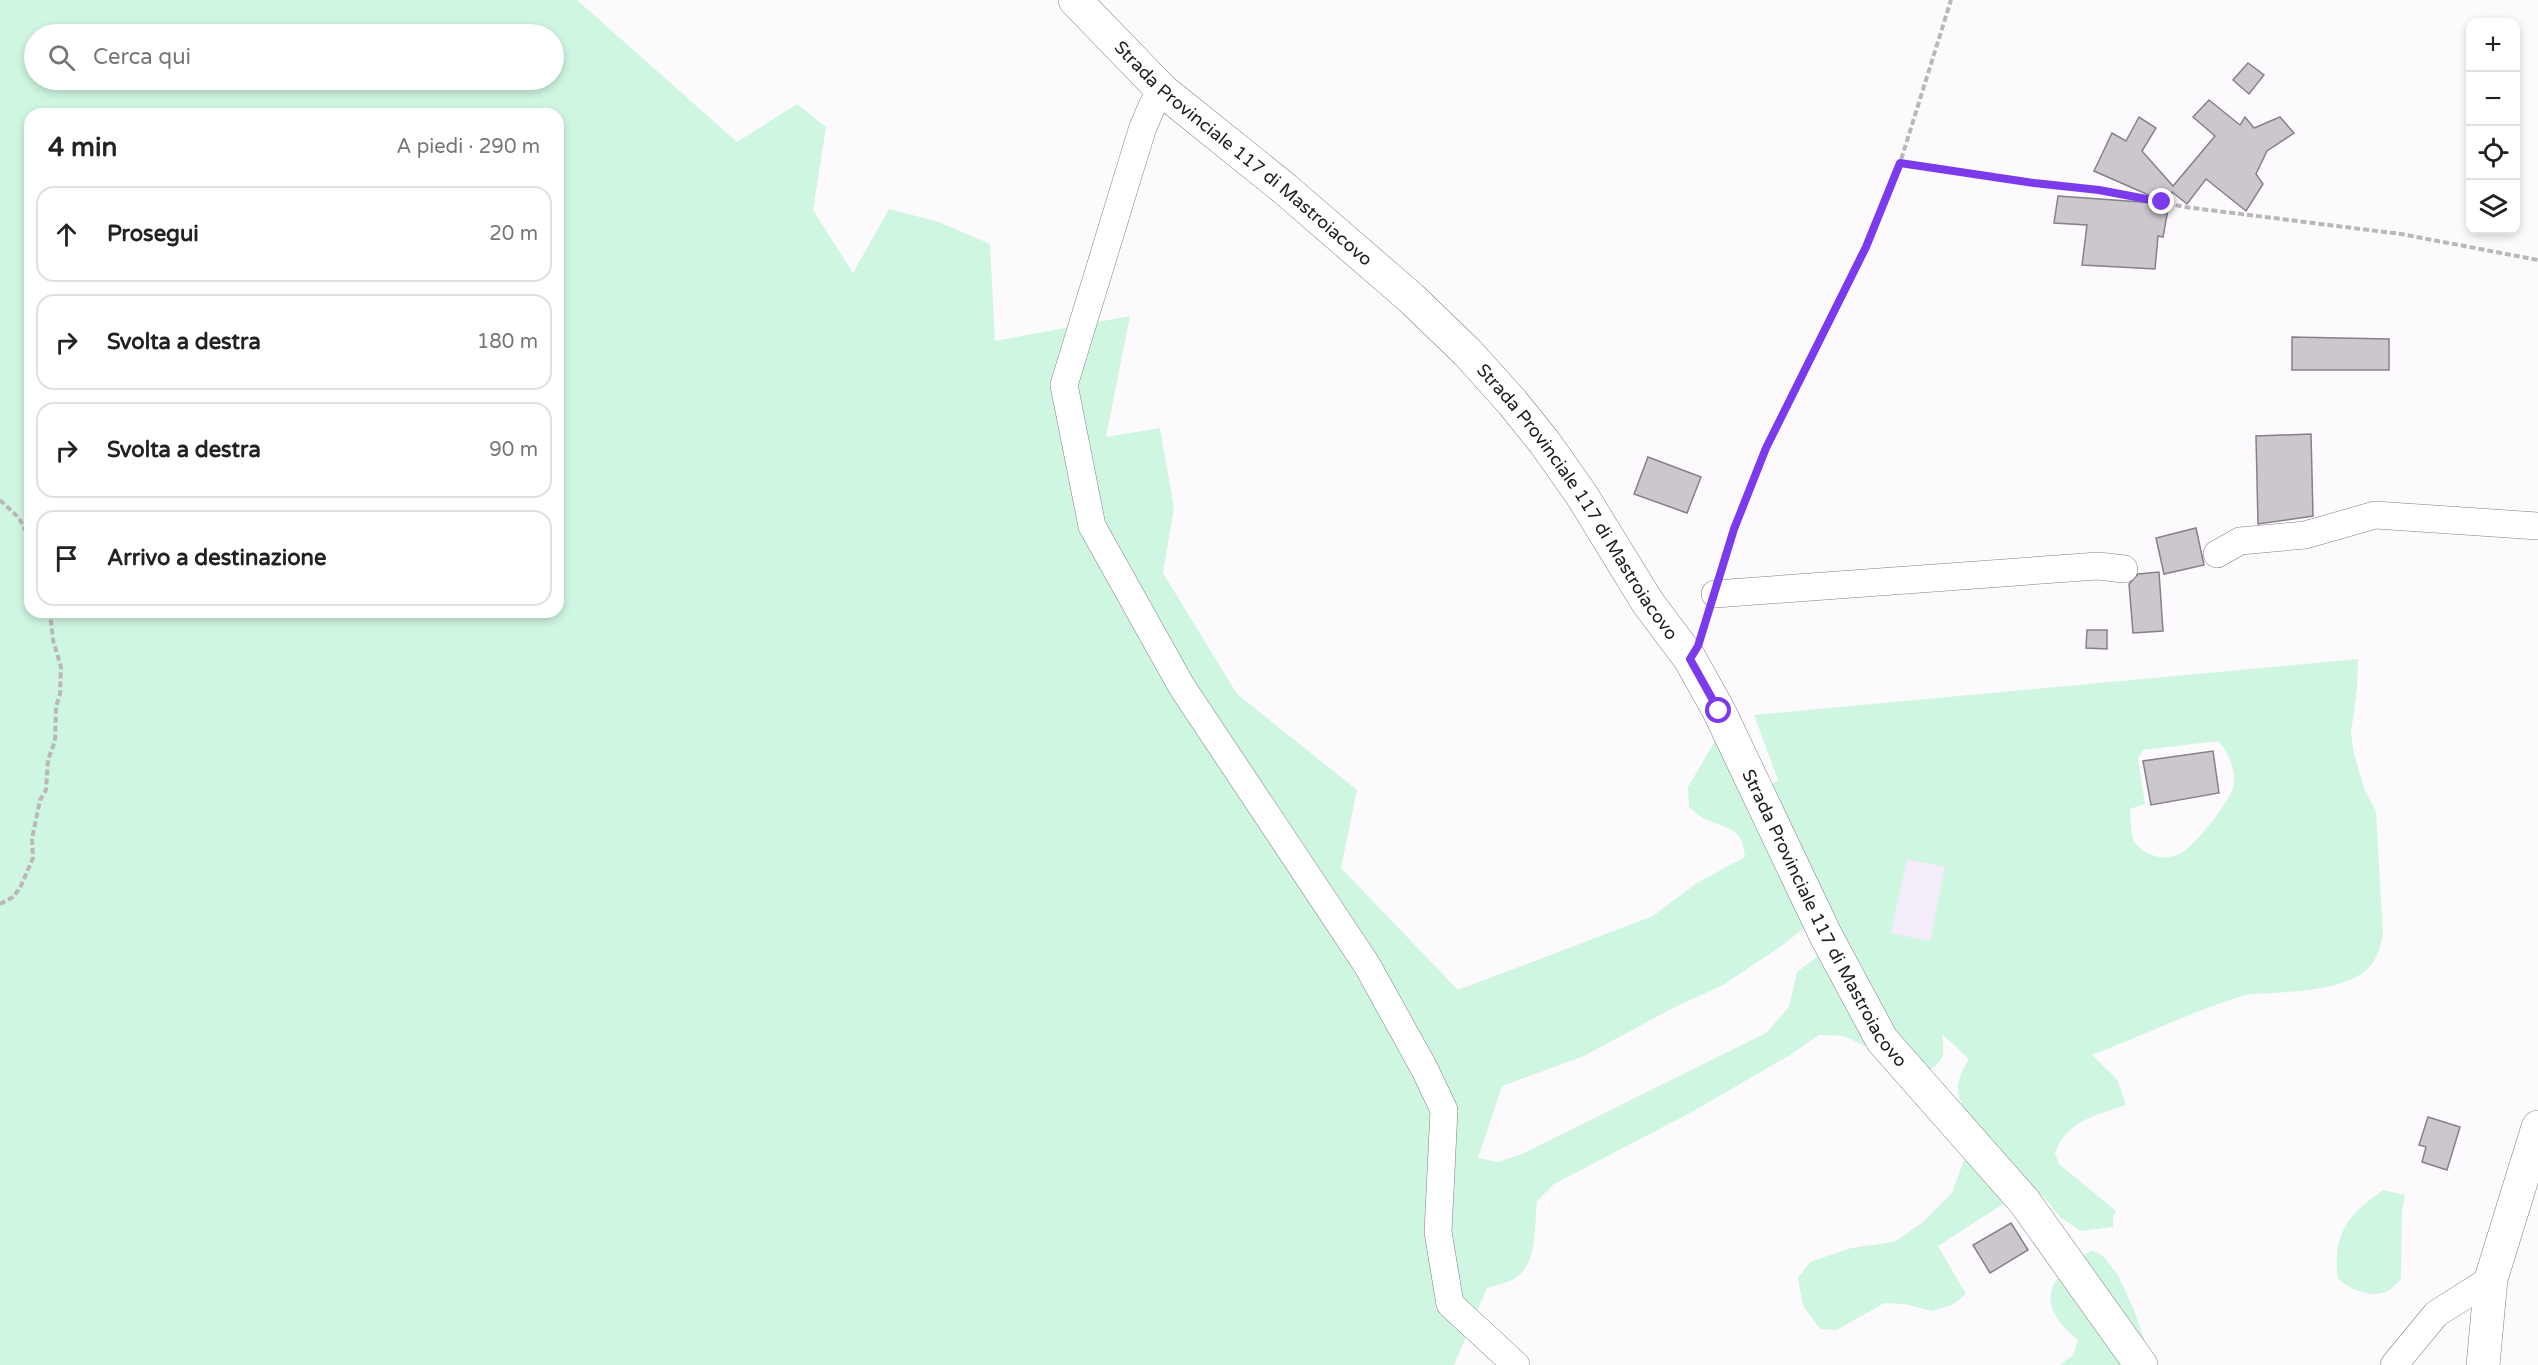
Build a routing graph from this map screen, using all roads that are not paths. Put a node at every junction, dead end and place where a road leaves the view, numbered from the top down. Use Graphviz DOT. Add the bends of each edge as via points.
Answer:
graph roads {
  1 [pos="1075,0"];
  2 [pos="1162,90"];
  3 [pos="2538,526"];
  4 [pos="2217,554"];
  5 [pos="2124,569"];
  6 [pos="1715,594"];
  7 [pos="2538,1127"];
  8 [pos="2491,1280"];
  9 [pos="1516,1365"];
  10 [pos="2141,1365"];
  11 [pos="2394,1365"];
  12 [pos="2484,1365"];
  1 -- 2 [label="main road, Strada Provinciale 117 di Mastroiacovo"];
  2 -- 9 [label="street" via="1142,130 1064,386 1092,526 1182,687 1367,965 1425,1070 1444,1110 1438,1232 1450,1304"];
  2 -- 10 [label="main road, Strada Provinciale 117 di Mastroiacovo" via="1411,298 1468,353 1545,443 1648,603 1690,659 1719,711 1826,936 1882,1040 2024,1201"];
  3 -- 4 [label="street" via="2375,515 2305,535 2240,541"];
  5 -- 6 [label="street" via="2098,566"];
  7 -- 8 [label="main road"];
  8 -- 11 [label="street" via="2436,1314"];
  8 -- 12 [label="main road"];
}
